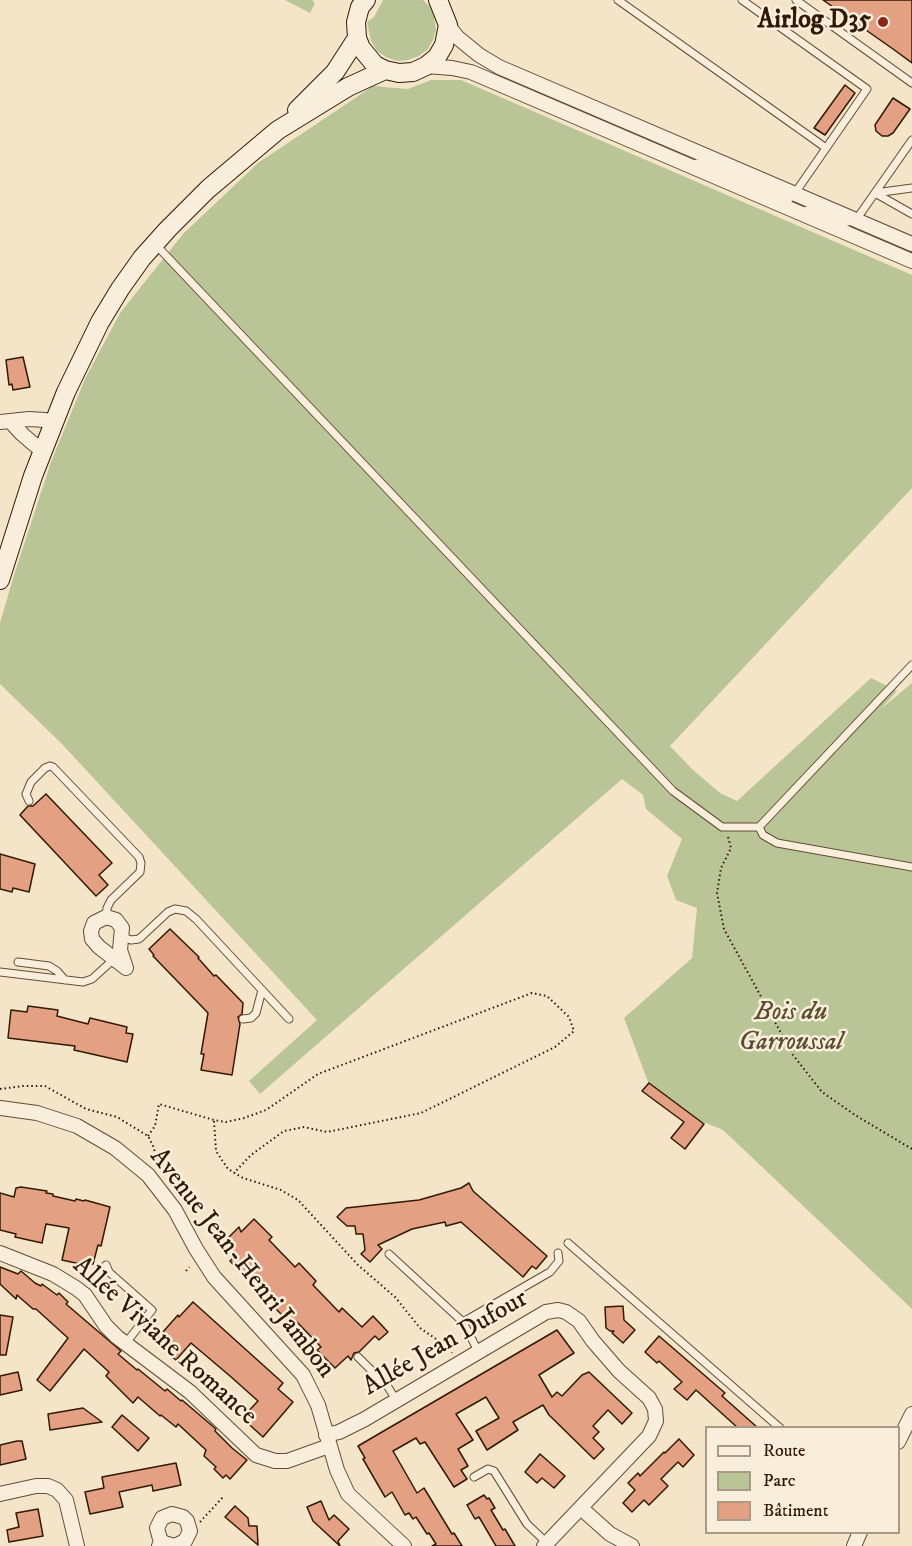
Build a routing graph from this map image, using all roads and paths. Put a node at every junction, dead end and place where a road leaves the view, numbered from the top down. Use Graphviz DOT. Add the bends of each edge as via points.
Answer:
graph roads {
  1 [pos="366,0"];
  2 [pos="618,0"];
  3 [pos="742,0"];
  4 [pos="795,0"];
  5 [pos="446,10"];
  6 [pos="357,38"];
  7 [pos="426,66"];
  8 [pos="385,70"];
  9 [pos="912,83"];
  10 [pos="278,130"];
  11 [pos="912,140"];
  12 [pos="826,148"];
  13 [pos="669,156"];
  14 [pos="912,188"];
  15 [pos="795,193"];
  16 [pos="875,193"];
  17 [pos="795,210"];
  18 [pos="912,214"];
  19 [pos="856,220"];
  20 [pos="154,244"];
  21 [pos="912,244"];
  22 [pos="912,261"];
  23 [pos="5,422"];
  24 [pos="52,423"];
  25 [pos="43,448"];
  26 [pos="0,580"];
  27 [pos="912,665"];
  28 [pos="29,801"];
  29 [pos="722,827"];
  30 [pos="759,827"];
  31 [pos="912,867"];
  32 [pos="106,916"];
  33 [pos="123,937"];
  34 [pos="114,959"];
  35 [pos="18,962"];
  36 [pos="0,972"];
  37 [pos="65,980"];
  38 [pos="262,990"];
  39 [pos="243,1019"];
  40 [pos="290,1019"];
  41 [pos="0,1089"];
  42 [pos="0,1108"];
  43 [pos="214,1120"];
  44 [pos="148,1136"];
  45 [pos="912,1149"];
  46 [pos="158,1167"];
  47 [pos="234,1173"];
  48 [pos="568,1243"];
  49 [pos="558,1252"];
  50 [pos="0,1253"];
  51 [pos="388,1254"];
  52 [pos="106,1265"];
  53 [pos="189,1267"];
  54 [pos="186,1271"];
  55 [pos="463,1322"];
  56 [pos="125,1344"];
  57 [pos="478,1351"];
  58 [pos="358,1358"];
  59 [pos="458,1364"];
  60 [pos="396,1400"];
  61 [pos="912,1414"];
  62 [pos="778,1426"];
  63 [pos="900,1438"];
  64 [pos="328,1440"];
  65 [pos="474,1477"];
  66 [pos="0,1494"];
  67 [pos="223,1497"];
  68 [pos="582,1509"];
  69 [pos="189,1526"];
  70 [pos="161,1545"];
  71 [pos="546,1545"];
  72 [pos="77,1546"];
  73 [pos="404,1546"];
  74 [pos="632,1546"];
  1 -- 6 [label="main road" via="356,22"];
  2 -- 12 [label="lane"];
  3 -- 12 [label="lane" via="867,89"];
  4 -- 9 [label="lane"];
  5 -- 7 [label="main road" via="444,45"];
  5 -- 15 [label="street" via="457,37 499,67"];
  6 -- 8 [label="main road" via="367,57"];
  6 -- 10 [label="main road" via="335,72"];
  7 -- 8 [label="main road" via="406,73"];
  7 -- 13 [label="street" via="471,72"];
  8 -- 10 [label="main road" via="348,87"];
  10 -- 20 [label="main road" via="208,189"];
  11 -- 16 [label="lane"];
  12 -- 15 [label="lane"];
  13 -- 15 [label="lane" via="710,166 789,199"];
  13 -- 17 [label="street"];
  14 -- 16 [label="lane"];
  15 -- 19 [label="street"];
  16 -- 18 [label="lane"];
  16 -- 19 [label="lane"];
  17 -- 19 [label="lane" via="811,210 843,223"];
  17 -- 22 [label="street"];
  19 -- 21 [label="street"];
  20 -- 24 [label="main road" via="100,322"];
  20 -- 29 [label="lane" via="673,791"];
  23 -- 24 [label="street" via="29,419"];
  23 -- 25 [label="street"];
  24 -- 25 [label="main road"];
  25 -- 26 [label="main road"];
  27 -- 30 [label="lane"];
  28 -- 32 [label="lane" via="26,794 31,782 45,768 53,767 139,857 139,874 111,900"];
  29 -- 30 [label="lane"];
  29 -- 45 [label="path" via="731,849 721,868 717,893 724,929 793,1055 822,1092"];
  30 -- 31 [label="lane" via="763,835 777,843"];
  32 -- 33 [label="street" via="120,923"];
  32 -- 34 [label="street" via="94,923 91,935"];
  33 -- 34 [label="street" via="120,950 126,968"];
  33 -- 38 [label="lane" via="139,939 168,912 186,911"];
  34 -- 37 [label="lane" via="92,979"];
  35 -- 37 [label="lane" via="49,966"];
  36 -- 37 [label="lane"];
  38 -- 39 [label="lane" via="256,1013"];
  38 -- 40 [label="lane"];
  41 -- 44 [label="path" via="45,1086 86,1109 126,1121"];
  42 -- 64 [label="street, Avenue Jean-Henri Jambon" via="37,1113 77,1126 115,1148 148,1175 175,1210 214,1277 303,1375"];
  43 -- 44 [label="path" via="159,1104 155,1126"];
  43 -- 47 [label="path" via="218,1157"];
  43 -- 47 [label="path" via="226,1122 266,1110 318,1074 532,993 547,996 569,1017 574,1031 555,1047 421,1113 327,1132 304,1127 284,1131"];
  44 -- 46 [label="path"];
  47 -- 59 [label="path" via="281,1190 306,1206 420,1328 449,1348"];
  48 -- 62 [label="lane"];
  49 -- 55 [label="lane" via="559,1261 550,1272"];
  50 -- 56 [label="street, Allée Viviane Romance" via="70,1283 85,1295 106,1326"];
  51 -- 55 [label="lane"];
  52 -- 56 [label="lane" via="152,1310"];
  53 -- 54 [label="path"];
  55 -- 57 [label="lane"];
  56 -- 64 [label="street, Allée Viviane Romance" via="190,1392 261,1457 287,1461"];
  57 -- 59 [label="street, Allée Jean Dufour"];
  57 -- 68 [label="street, Allée Jean Dufour" via="546,1312 561,1310 579,1321 608,1360 652,1401 656,1417 652,1432"];
  58 -- 60 [label="lane"];
  59 -- 60 [label="street, Allée Jean Dufour"];
  60 -- 64 [label="street, Allée Jean Dufour"];
  61 -- 63 [label="street"];
  64 -- 73 [label="street, Avenue Jean-Henri Jambon" via="348,1494"];
  65 -- 71 [label="lane" via="488,1469 494,1471 527,1524"];
  66 -- 72 [label="street" via="36,1486 57,1490 66,1500"];
  67 -- 69 [label="path" via="201,1521"];
  68 -- 71 [label="street, Allée Jean Dufour"];
  68 -- 74 [label="street" via="610,1534"];
  69 -- 70 [label="street" via="185,1541 175,1546"];
  69 -- 70 [label="street" via="178,1514 166,1515 157,1528"];
}
